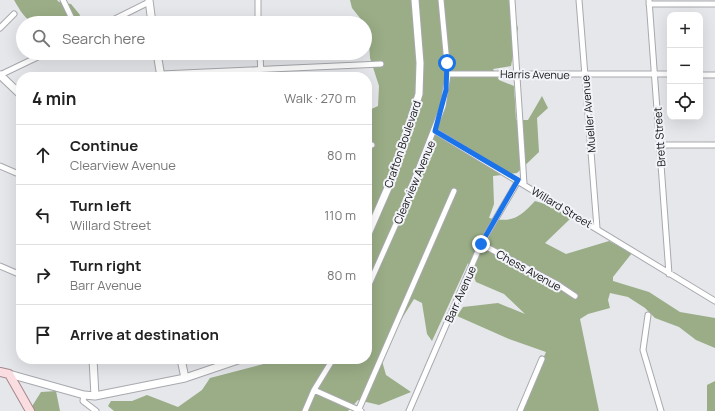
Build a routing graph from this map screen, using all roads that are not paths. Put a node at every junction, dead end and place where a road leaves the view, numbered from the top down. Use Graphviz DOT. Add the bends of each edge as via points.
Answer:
graph roads {
  1 [pos="63,0"];
  2 [pos="258,0"];
  3 [pos="415,0"];
  4 [pos="441,0"];
  5 [pos="512,0"];
  6 [pos="579,0"];
  7 [pos="149,1"];
  8 [pos="649,2"];
  9 [pos="715,4"];
  10 [pos="14,14"];
  11 [pos="71,16"];
  12 [pos="120,16"];
  13 [pos="151,16"];
  14 [pos="258,16"];
  15 [pos="0,28"];
  16 [pos="31,60"];
  17 [pos="158,60"];
  18 [pos="260,60"];
  19 [pos="381,64"];
  20 [pos="260,71"];
  21 [pos="160,72"];
  22 [pos="240,72"];
  23 [pos="448,74"];
  24 [pos="517,74"];
  25 [pos="585,74"];
  26 [pos="655,74"];
  27 [pos="667,74"];
  28 [pos="703,74"];
  29 [pos="0,75"];
  30 [pos="715,75"];
  31 [pos="16,90"];
  32 [pos="435,131"];
  33 [pos="660,145"];
  34 [pos="715,145"];
  35 [pos="0,166"];
  36 [pos="16,173"];
  37 [pos="518,180"];
  38 [pos="524,184"];
  39 [pos="454,191"];
  40 [pos="372,225"];
  41 [pos="597,228"];
  42 [pos="481,244"];
  43 [pos="0,266"];
  44 [pos="16,273"];
  45 [pos="670,274"];
  46 [pos="372,278"];
  47 [pos="575,296"];
  48 [pos="715,301"];
  49 [pos="648,315"];
  50 [pos="542,358"];
  51 [pos="93,364"];
  52 [pos="182,364"];
  53 [pos="226,364"];
  54 [pos="330,364"];
  55 [pos="0,372"];
  56 [pos="9,374"];
  57 [pos="185,378"];
  58 [pos="314,390"];
  59 [pos="84,395"];
  60 [pos="96,396"];
  61 [pos="30,411"];
  62 [pos="96,411"];
  63 [pos="305,411"];
  64 [pos="359,411"];
  65 [pos="408,411"];
  66 [pos="520,411"];
  67 [pos="661,411"];
  1 -- 11 [label="street"];
  2 -- 14 [label="street"];
  3 -- 40 [label="main road, Crafton Boulevard" via="420,63 419,94 394,174"];
  4 -- 23 [label="street, Clearview Avenue"];
  5 -- 24 [label="street"];
  6 -- 25 [label="street, Mueller Avenue"];
  7 -- 12 [label="street"];
  7 -- 13 [label="main road"];
  8 -- 9 [label="street"];
  8 -- 26 [label="street, Brett Street"];
  10 -- 15 [label="street"];
  16 -- 29 [label="street"];
  17 -- 21 [label="main road"];
  18 -- 20 [label="street"];
  19 -- 20 [label="street"];
  20 -- 22 [label="street"];
  23 -- 24 [label="street, Harris Avenue"];
  23 -- 32 [label="street, Clearview Avenue" via="443,106"];
  24 -- 25 [label="street, Harris Avenue"];
  24 -- 38 [label="street"];
  25 -- 26 [label="street, Harris Avenue"];
  25 -- 41 [label="street, Mueller Avenue"];
  26 -- 27 [label="street, Harris Avenue"];
  26 -- 33 [label="street, Brett Street"];
  28 -- 30 [label="street"];
  29 -- 31 [label="main road"];
  32 -- 37 [label="street, Willard Street"];
  32 -- 46 [label="street, Clearview Avenue"];
  33 -- 34 [label="street"];
  33 -- 45 [label="street, Brett Street"];
  35 -- 36 [label="street"];
  37 -- 38 [label="street, Willard Street"];
  37 -- 42 [label="street, Barr Avenue"];
  38 -- 41 [label="street, Willard Street"];
  39 -- 64 [label="street"];
  41 -- 45 [label="street, Willard Street"];
  42 -- 47 [label="street, Chess Avenue"];
  42 -- 65 [label="street, Barr Avenue"];
  43 -- 44 [label="street"];
  45 -- 48 [label="street, Willard Street"];
  49 -- 67 [label="street" via="643,350"];
  50 -- 66 [label="street"];
  51 -- 60 [label="main road"];
  52 -- 57 [label="main road"];
  53 -- 57 [label="main road"];
  54 -- 58 [label="street"];
  55 -- 56 [label="main road"];
  56 -- 59 [label="main road"];
  56 -- 61 [label="main road"];
  57 -- 60 [label="main road"];
  58 -- 63 [label="street"];
  58 -- 64 [label="street"];
  59 -- 60 [label="main road"];
  59 -- 62 [label="street" via="83,401"];
}
